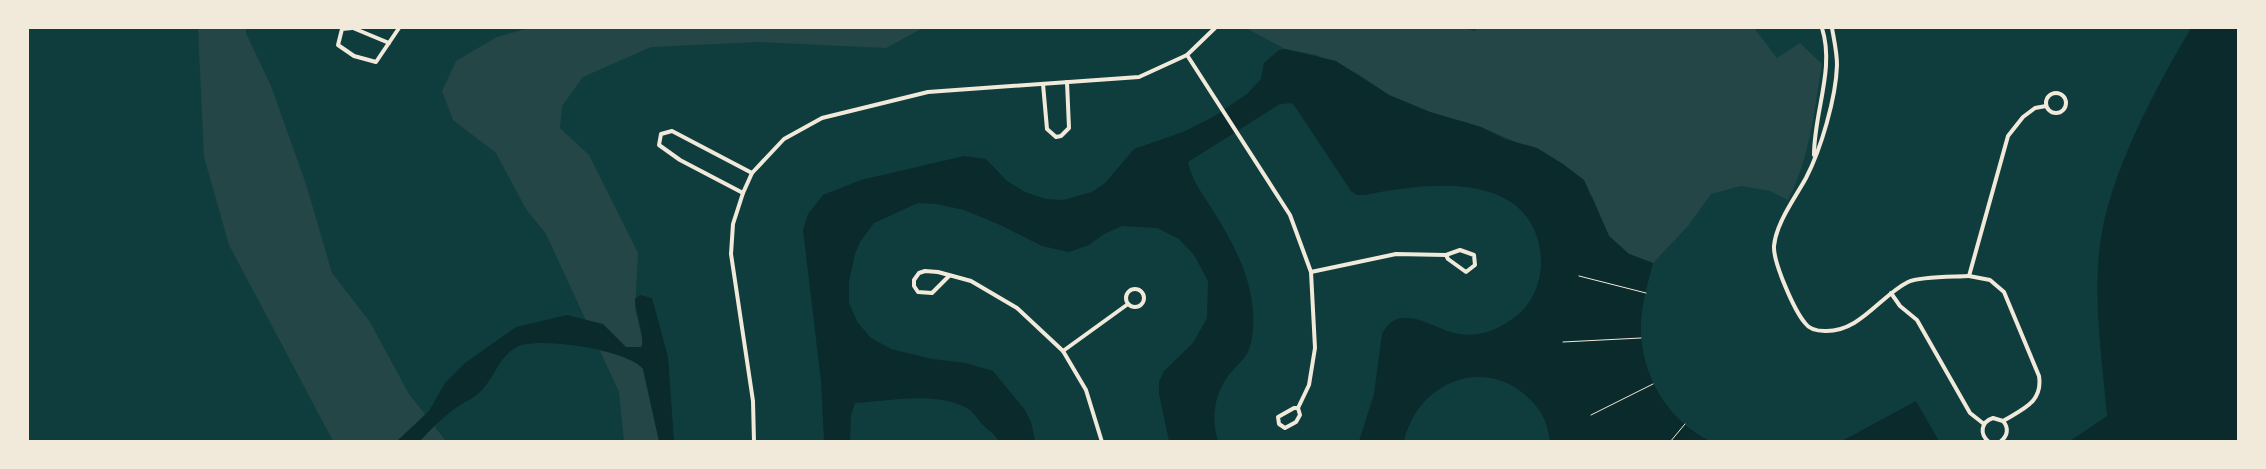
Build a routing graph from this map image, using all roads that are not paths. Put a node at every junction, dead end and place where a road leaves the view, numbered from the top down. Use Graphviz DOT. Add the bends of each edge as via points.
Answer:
graph roads {
  1 [pos="352,28"];
  2 [pos="399,28"];
  3 [pos="1215,28"];
  4 [pos="1823,28"];
  5 [pos="1831,28"];
  6 [pos="389,43"];
  7 [pos="1187,55"];
  8 [pos="1067,82"];
  9 [pos="1043,84"];
  10 [pos="2046,106"];
  11 [pos="1814,157"];
  12 [pos="752,173"];
  13 [pos="743,193"];
  14 [pos="1446,255"];
  15 [pos="1311,272"];
  16 [pos="948,276"];
  17 [pos="1968,276"];
  18 [pos="1891,293"];
  19 [pos="1128,304"];
  20 [pos="1063,351"];
  21 [pos="1298,408"];
  22 [pos="2003,421"];
  23 [pos="1984,424"];
  24 [pos="754,442"];
  25 [pos="1102,442"];
  26 [pos="1989,442"];
  27 [pos="2000,442"];
  1 -- 6 [label="street"];
  1 -- 6 [label="street" via="342,29 338,44 354,56 376,62"];
  2 -- 6 [label="street"];
  3 -- 7 [label="street"];
  4 -- 5 [label="street"];
  4 -- 11 [label="street" via="1826,72 1814,134"];
  5 -- 11 [label="street" via="1836,52 1836,77"];
  7 -- 8 [label="street" via="1139,76"];
  7 -- 15 [label="street" via="1290,215"];
  8 -- 9 [label="street"];
  8 -- 9 [label="street" via="1069,128 1062,136 1056,137 1047,129"];
  9 -- 12 [label="street" via="928,92 822,118 784,139"];
  10 -- 10 [label="street" via="2053,113 2060,113 2066,101 2060,94 2053,93 2048,97"];
  10 -- 17 [label="street" via="2035,108 2023,117 2008,136"];
  11 -- 18 [label="street" via="1776,233 1774,248 1778,270 1804,323 1816,330 1835,330 1866,316"];
  12 -- 13 [label="street"];
  12 -- 13 [label="street" via="672,131 661,134 659,145 680,160"];
  13 -- 24 [label="street" via="733,224 731,254 753,401"];
  14 -- 14 [label="street" via="1448,260 1466,272 1474,265 1474,255 1460,250"];
  14 -- 15 [label="street" via="1396,254"];
  15 -- 21 [label="street" via="1315,348 1309,385"];
  16 -- 16 [label="street" via="925,271 914,280 914,286 918,292 932,293"];
  16 -- 20 [label="street" via="971,281 1017,308"];
  17 -- 18 [label="street" via="1910,281"];
  17 -- 22 [label="street" via="1990,280 2004,292 2039,376 2041,386 2033,402"];
  18 -- 23 [label="street" via="1900,306 1917,320 1970,413"];
  19 -- 19 [label="street" via="1139,306 1143,302 1143,293 1138,289 1129,290"];
  19 -- 20 [label="street"];
  20 -- 25 [label="street" via="1086,390"];
  21 -- 21 [label="street" via="1278,417 1279,424 1285,428 1296,422 1300,415"];
  22 -- 23 [label="street" via="1993,418"];
  22 -- 27 [label="street" via="2007,433"];
  23 -- 26 [label="street" via="1982,432"];
}
